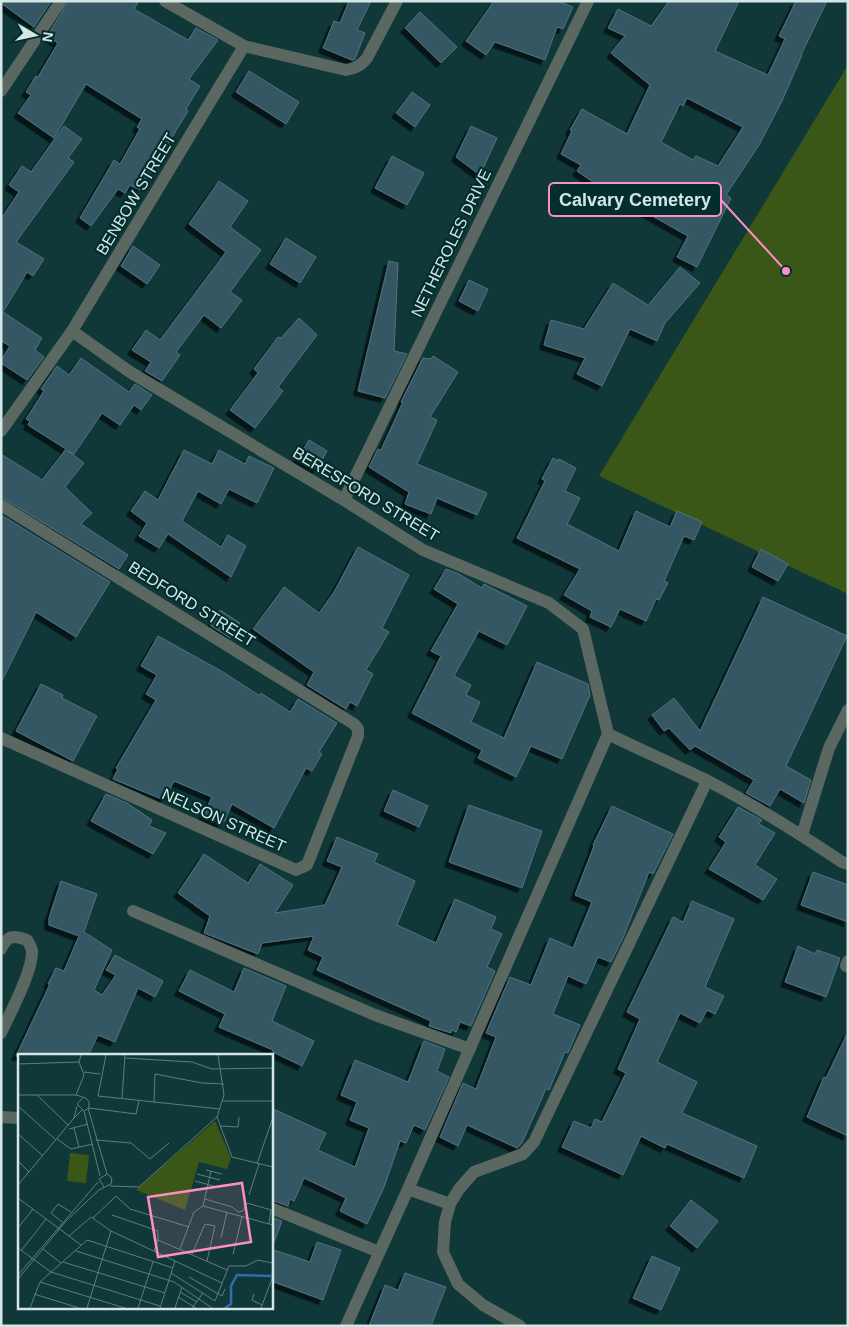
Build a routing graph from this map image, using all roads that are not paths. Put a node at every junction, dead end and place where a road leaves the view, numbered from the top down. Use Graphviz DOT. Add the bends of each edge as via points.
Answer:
graph roads {
  1 [pos="61,1"];
  2 [pos="165,1"];
  3 [pos="397,1"];
  4 [pos="588,1"];
  5 [pos="244,46"];
  6 [pos="1,92"];
  7 [pos="72,330"];
  8 [pos="1,431"];
  9 [pos="344,500"];
  10 [pos="1,505"];
  11 [pos="848,710"];
  12 [pos="608,734"];
  13 [pos="358,736"];
  14 [pos="1,738"];
  15 [pos="707,781"];
  16 [pos="802,835"];
  17 [pos="848,864"];
  18 [pos="133,912"];
  19 [pos="1,949"];
  20 [pos="7,1005"];
  21 [pos="1,1033"];
  22 [pos="470,1049"];
  23 [pos="1,1117"];
  24 [pos="18,1118"];
  25 [pos="408,1189"];
  26 [pos="450,1204"];
  27 [pos="272,1208"];
  28 [pos="379,1252"];
  29 [pos="346,1326"];
  30 [pos="520,1326"];
  1 -- 6 [label="street"];
  2 -- 5 [label="street"];
  3 -- 5 [label="street" via="367,58 354,68 346,70"];
  4 -- 9 [label="street, NETHEROLES DRIVE"];
  5 -- 7 [label="street, BENBOW STREET"];
  7 -- 8 [label="street, BENBOW STREET"];
  7 -- 9 [label="street, BERESFORD STREET" via="130,372"];
  9 -- 12 [label="street, BERESFORD STREET" via="423,550 549,602 583,629"];
  10 -- 13 [label="street, BEDFORD STREET" via="354,724"];
  11 -- 16 [label="street" via="829,748"];
  12 -- 15 [label="street"];
  12 -- 22 [label="street"];
  13 -- 14 [label="street, NELSON STREET" via="307,865 296,870"];
  15 -- 16 [label="street"];
  15 -- 26 [label="street" via="534,1142 523,1154 474,1172"];
  16 -- 17 [label="street"];
  18 -- 22 [label="street" via="375,1014"];
  19 -- 20 [label="street" via="10,936 16,936 27,940 32,951 25,978"];
  20 -- 21 [label="street"];
  22 -- 25 [label="street"];
  23 -- 24 [label="street"];
  25 -- 26 [label="street"];
  25 -- 28 [label="street"];
  26 -- 30 [label="street" via="443,1252 458,1284 483,1305"];
  27 -- 28 [label="street"];
  28 -- 29 [label="street"];
}
